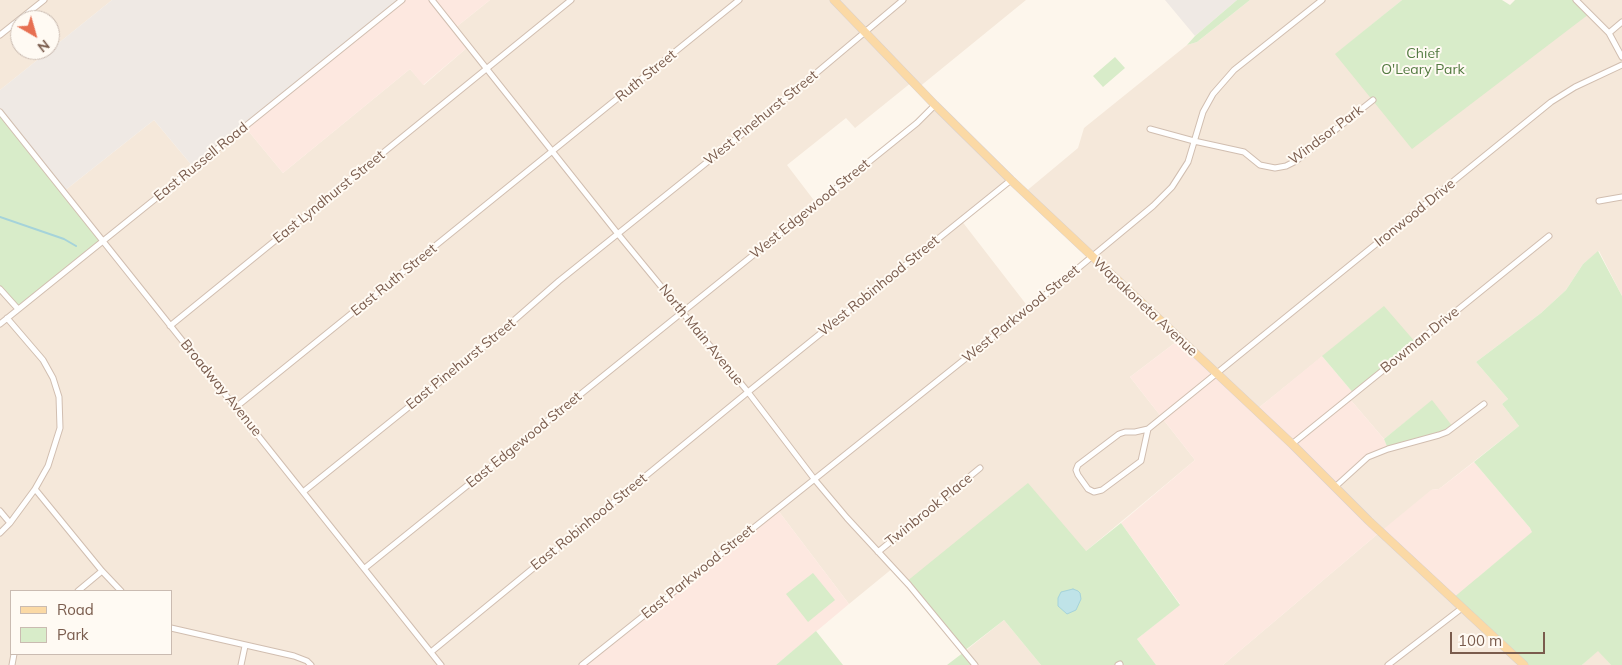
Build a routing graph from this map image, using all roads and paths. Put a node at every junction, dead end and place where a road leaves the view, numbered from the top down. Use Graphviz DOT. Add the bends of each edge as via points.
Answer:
graph roads {
  1 [pos="44,0"];
  2 [pos="402,0"];
  3 [pos="432,0"];
  4 [pos="571,0"];
  5 [pos="739,0"];
  6 [pos="834,0"];
  7 [pos="904,0"];
  8 [pos="1322,0"];
  9 [pos="1576,0"];
  10 [pos="1622,22"];
  11 [pos="865,33"];
  12 [pos="1609,34"];
  13 [pos="0,35"];
  14 [pos="1622,57"];
  15 [pos="1622,65"];
  16 [pos="488,69"];
  17 [pos="1373,100"];
  18 [pos="935,105"];
  19 [pos="0,112"];
  20 [pos="1150,129"];
  21 [pos="1194,141"];
  22 [pos="553,152"];
  23 [pos="1011,180"];
  24 [pos="1622,197"];
  25 [pos="1599,201"];
  26 [pos="618,234"];
  27 [pos="1549,236"];
  28 [pos="103,242"];
  29 [pos="1092,257"];
  30 [pos="0,289"];
  31 [pos="18,310"];
  32 [pos="683,311"];
  33 [pos="7,318"];
  34 [pos="0,324"];
  35 [pos="170,326"];
  36 [pos="1217,374"];
  37 [pos="748,392"];
  38 [pos="1484,404"];
  39 [pos="236,407"];
  40 [pos="1148,429"];
  41 [pos="1292,444"];
  42 [pos="980,468"];
  43 [pos="815,480"];
  44 [pos="1335,487"];
  45 [pos="35,489"];
  46 [pos="303,492"];
  47 [pos="0,511"];
  48 [pos="10,523"];
  49 [pos="0,533"];
  50 [pos="878,552"];
  51 [pos="365,568"];
  52 [pos="102,571"];
  53 [pos="909,585"];
  54 [pos="904,589"];
  55 [pos="79,590"];
  56 [pos="121,590"];
  57 [pos="1462,608"];
  58 [pos="172,628"];
  59 [pos="245,646"];
  60 [pos="431,652"];
  61 [pos="241,665"];
  62 [pos="311,665"];
  63 [pos="441,665"];
  64 [pos="582,665"];
  65 [pos="975,665"];
  66 [pos="1388,665"];
  67 [pos="1524,665"];
  1 -- 13 [label="street"];
  2 -- 28 [label="street, East Russell Road"];
  3 -- 16 [label="street, North Main Avenue"];
  4 -- 16 [label="street, East Lyndhurst Street"];
  5 -- 22 [label="street, Ruth Street"];
  6 -- 11 [label="main road, Wapakoneta Avenue"];
  7 -- 11 [label="street, West Pinehurst Street"];
  8 -- 21 [label="street, West Parkwood Street" via="1234,70 1206,106"];
  9 -- 12 [label="street"];
  10 -- 12 [label="street"];
  11 -- 18 [label="main road, Wapakoneta Avenue"];
  11 -- 26 [label="street, West Pinehurst Street"];
  12 -- 14 [label="street"];
  15 -- 36 [label="street, Ironwood Drive" via="1575,87 1552,102"];
  16 -- 22 [label="street, North Main Avenue"];
  16 -- 35 [label="street, East Lyndhurst Street"];
  17 -- 21 [label="street, Windsor Park" via="1286,166 1260,165 1244,152"];
  18 -- 23 [label="main road, Wapakoneta Avenue"];
  18 -- 32 [label="street, West Edgewood Street" via="917,123"];
  19 -- 28 [label="street, Broadway Avenue"];
  20 -- 21 [label="street, Windsor Park"];
  21 -- 29 [label="street, West Parkwood Street" via="1188,162 1172,187"];
  22 -- 26 [label="street, North Main Avenue"];
  22 -- 39 [label="street, East Ruth Street"];
  23 -- 29 [label="main road, Wapakoneta Avenue"];
  23 -- 37 [label="street, West Robinhood Street"];
  24 -- 25 [label="street"];
  26 -- 32 [label="street, North Main Avenue"];
  26 -- 46 [label="street, East Pinehurst Street"];
  27 -- 41 [label="street, Bowman Drive"];
  28 -- 31 [label="street, East Russell Road"];
  28 -- 35 [label="street, Broadway Avenue"];
  29 -- 36 [label="main road, Wapakoneta Avenue"];
  29 -- 43 [label="street, West Parkwood Street"];
  30 -- 31 [label="street"];
  31 -- 33 [label="street, East Russell Road"];
  32 -- 37 [label="street, North Main Avenue"];
  32 -- 51 [label="street, East Edgewood Street"];
  33 -- 34 [label="street, East Russell Road"];
  33 -- 45 [label="street" via="43,360 59,397 60,428 48,466"];
  35 -- 39 [label="street, Broadway Avenue"];
  36 -- 40 [label="street, Ironwood Drive"];
  36 -- 41 [label="main road, Wapakoneta Avenue"];
  37 -- 43 [label="street, North Main Avenue"];
  37 -- 60 [label="street, East Robinhood Street"];
  38 -- 44 [label="street" via="1447,432 1368,457"];
  39 -- 46 [label="street, Broadway Avenue"];
  40 -- 40 [label="street" via="1119,434 1078,464 1076,470 1088,489 1094,492 1102,490 1141,461"];
  41 -- 44 [label="main road, Wapakoneta Avenue"];
  42 -- 50 [label="street, Twinbrook Place"];
  43 -- 50 [label="street, North Main Avenue"];
  43 -- 64 [label="street, East Parkwood Street"];
  44 -- 57 [label="main road, Wapakoneta Avenue"];
  45 -- 48 [label="street"];
  45 -- 52 [label="street"];
  46 -- 51 [label="street, Broadway Avenue"];
  47 -- 48 [label="street"];
  48 -- 49 [label="street"];
  50 -- 53 [label="street, North Main Avenue"];
  51 -- 60 [label="street, Broadway Avenue"];
  52 -- 55 [label="street"];
  52 -- 56 [label="street"];
  53 -- 54 [label="street"];
  53 -- 65 [label="street, North Main Avenue"];
  57 -- 66 [label="street"];
  57 -- 67 [label="main road, Wapakoneta Avenue"];
  58 -- 59 [label="street"];
  59 -- 61 [label="street"];
  59 -- 62 [label="street" via="294,656"];
  60 -- 63 [label="street, Broadway Avenue"];
}
